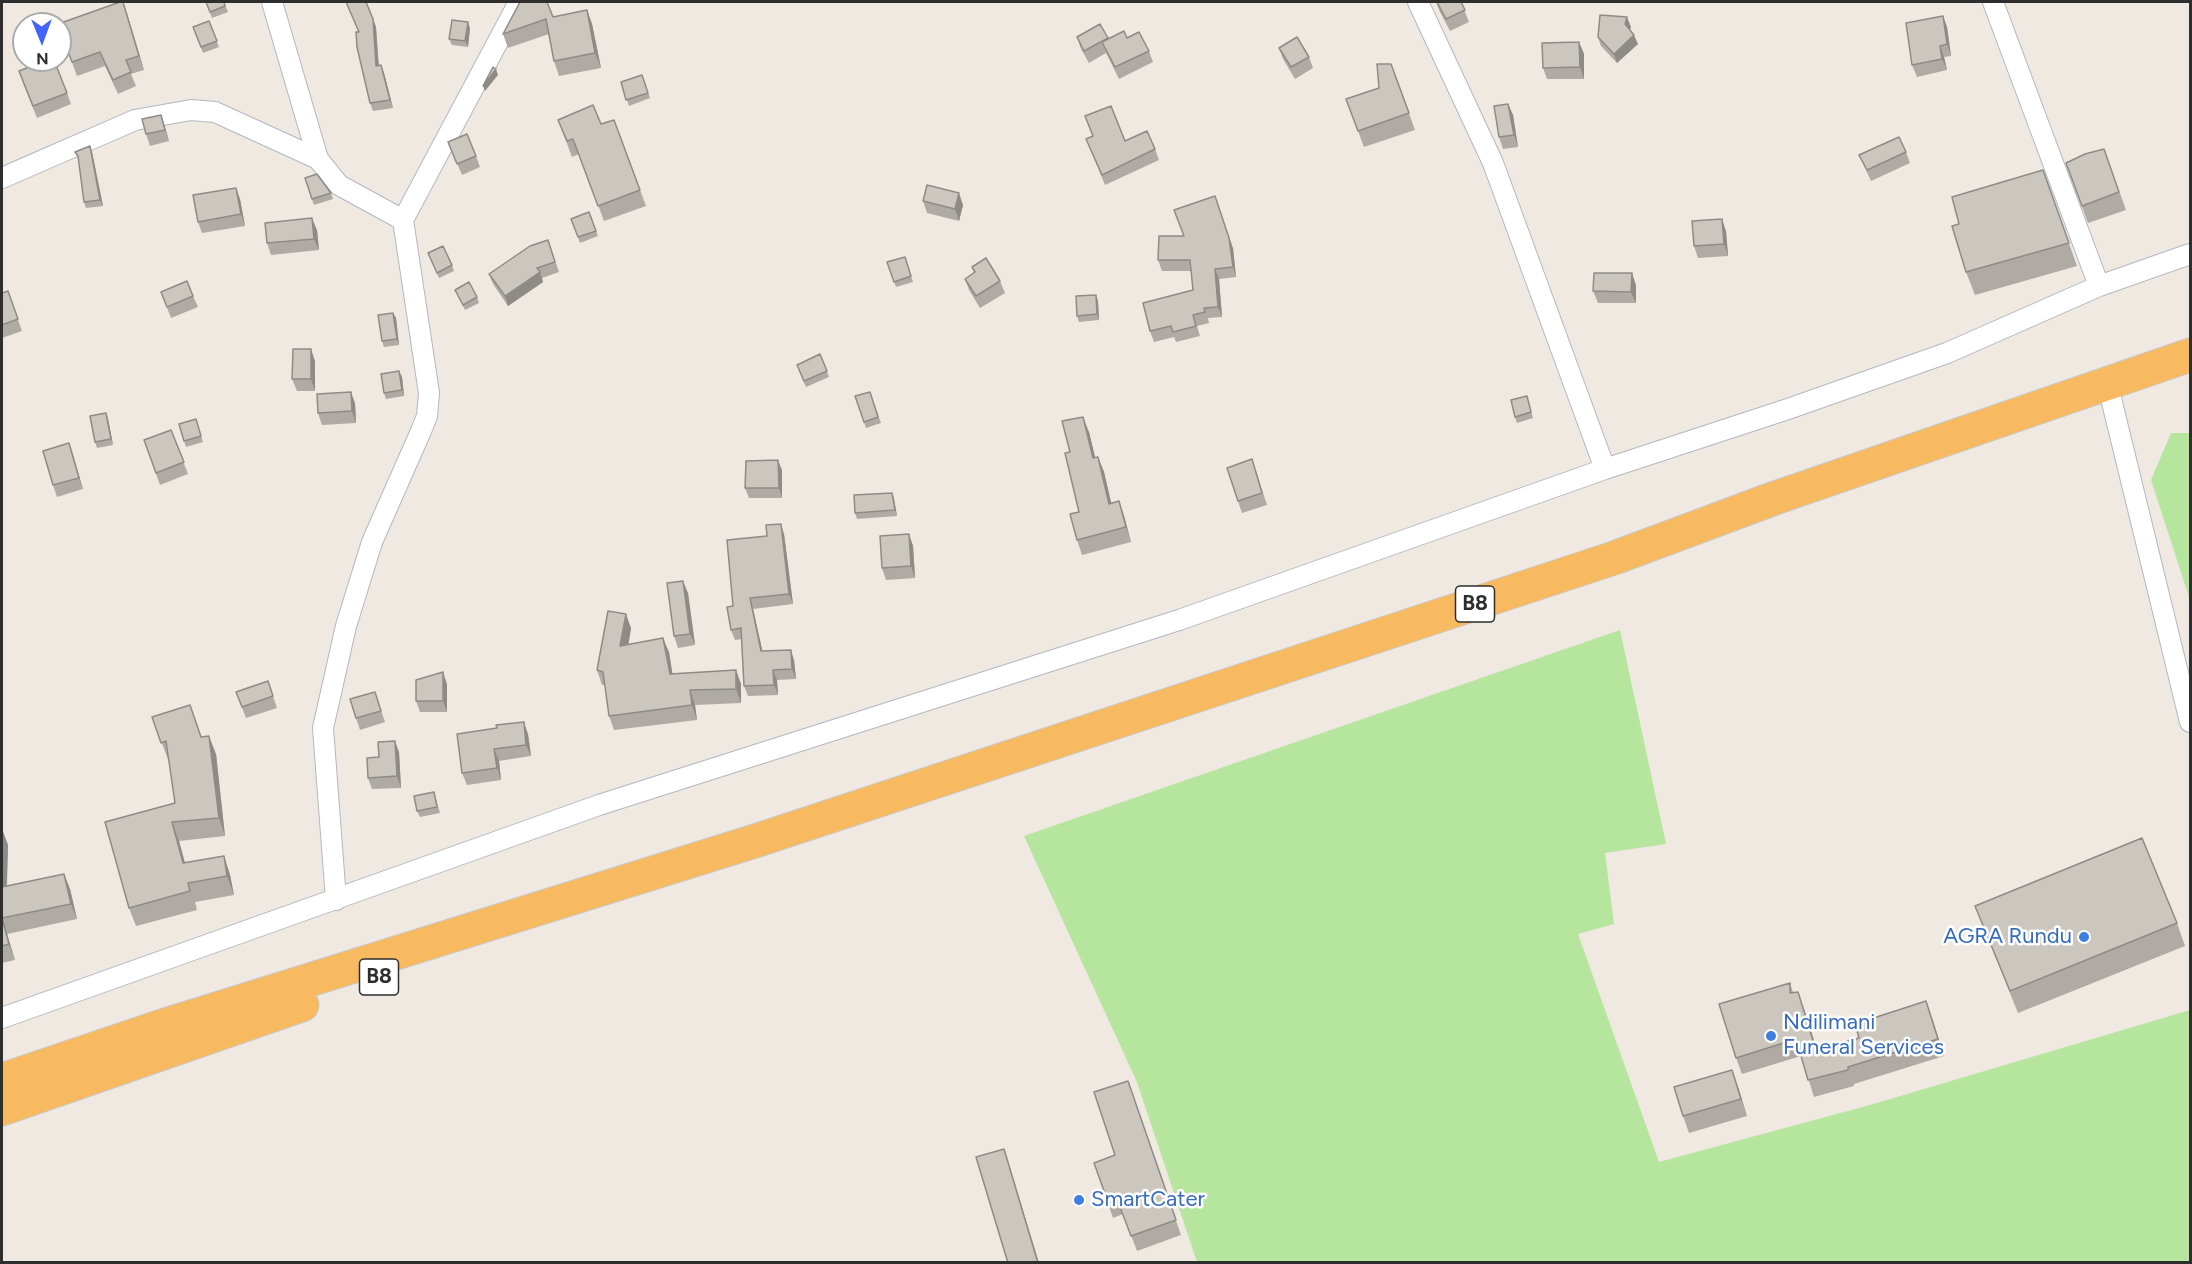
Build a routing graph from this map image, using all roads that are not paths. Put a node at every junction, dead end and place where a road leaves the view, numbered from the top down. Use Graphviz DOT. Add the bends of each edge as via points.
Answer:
graph roads {
  1 [pos="272,2"];
  2 [pos="518,2"];
  3 [pos="1418,2"];
  4 [pos="1980,2"];
  5 [pos="1993,2"];
  6 [pos="2010,45"];
  7 [pos="318,159"];
  8 [pos="2,178"];
  9 [pos="403,220"];
  10 [pos="2190,254"];
  11 [pos="2099,286"];
  12 [pos="2190,355"];
  13 [pos="2107,382"];
  14 [pos="1605,469"];
  15 [pos="2190,723"];
  16 [pos="755,841"];
  17 [pos="336,900"];
  18 [pos="2,1018"];
  19 [pos="2,1080"];
  20 [pos="2,1109"];
  1 -- 7 [label="street"];
  2 -- 9 [label="street"];
  3 -- 14 [label="street" via="1493,163"];
  4 -- 6 [label="street"];
  5 -- 6 [label="street"];
  6 -- 11 [label="street"];
  7 -- 8 [label="street" via="215,112 191,110 135,120"];
  7 -- 9 [label="street" via="339,185"];
  9 -- 17 [label="street" via="429,393 427,416 372,542 346,626 323,728"];
  10 -- 11 [label="street"];
  11 -- 14 [label="street" via="1947,353"];
  12 -- 13 [label="highway, B8"];
  13 -- 15 [label="street"];
  13 -- 16 [label="highway, B8" via="1614,558"];
  14 -- 17 [label="street" via="1179,620 599,805"];
  16 -- 19 [label="highway, B8" via="162,1026"];
  16 -- 20 [label="highway, B8"];
  17 -- 18 [label="street"];
}
